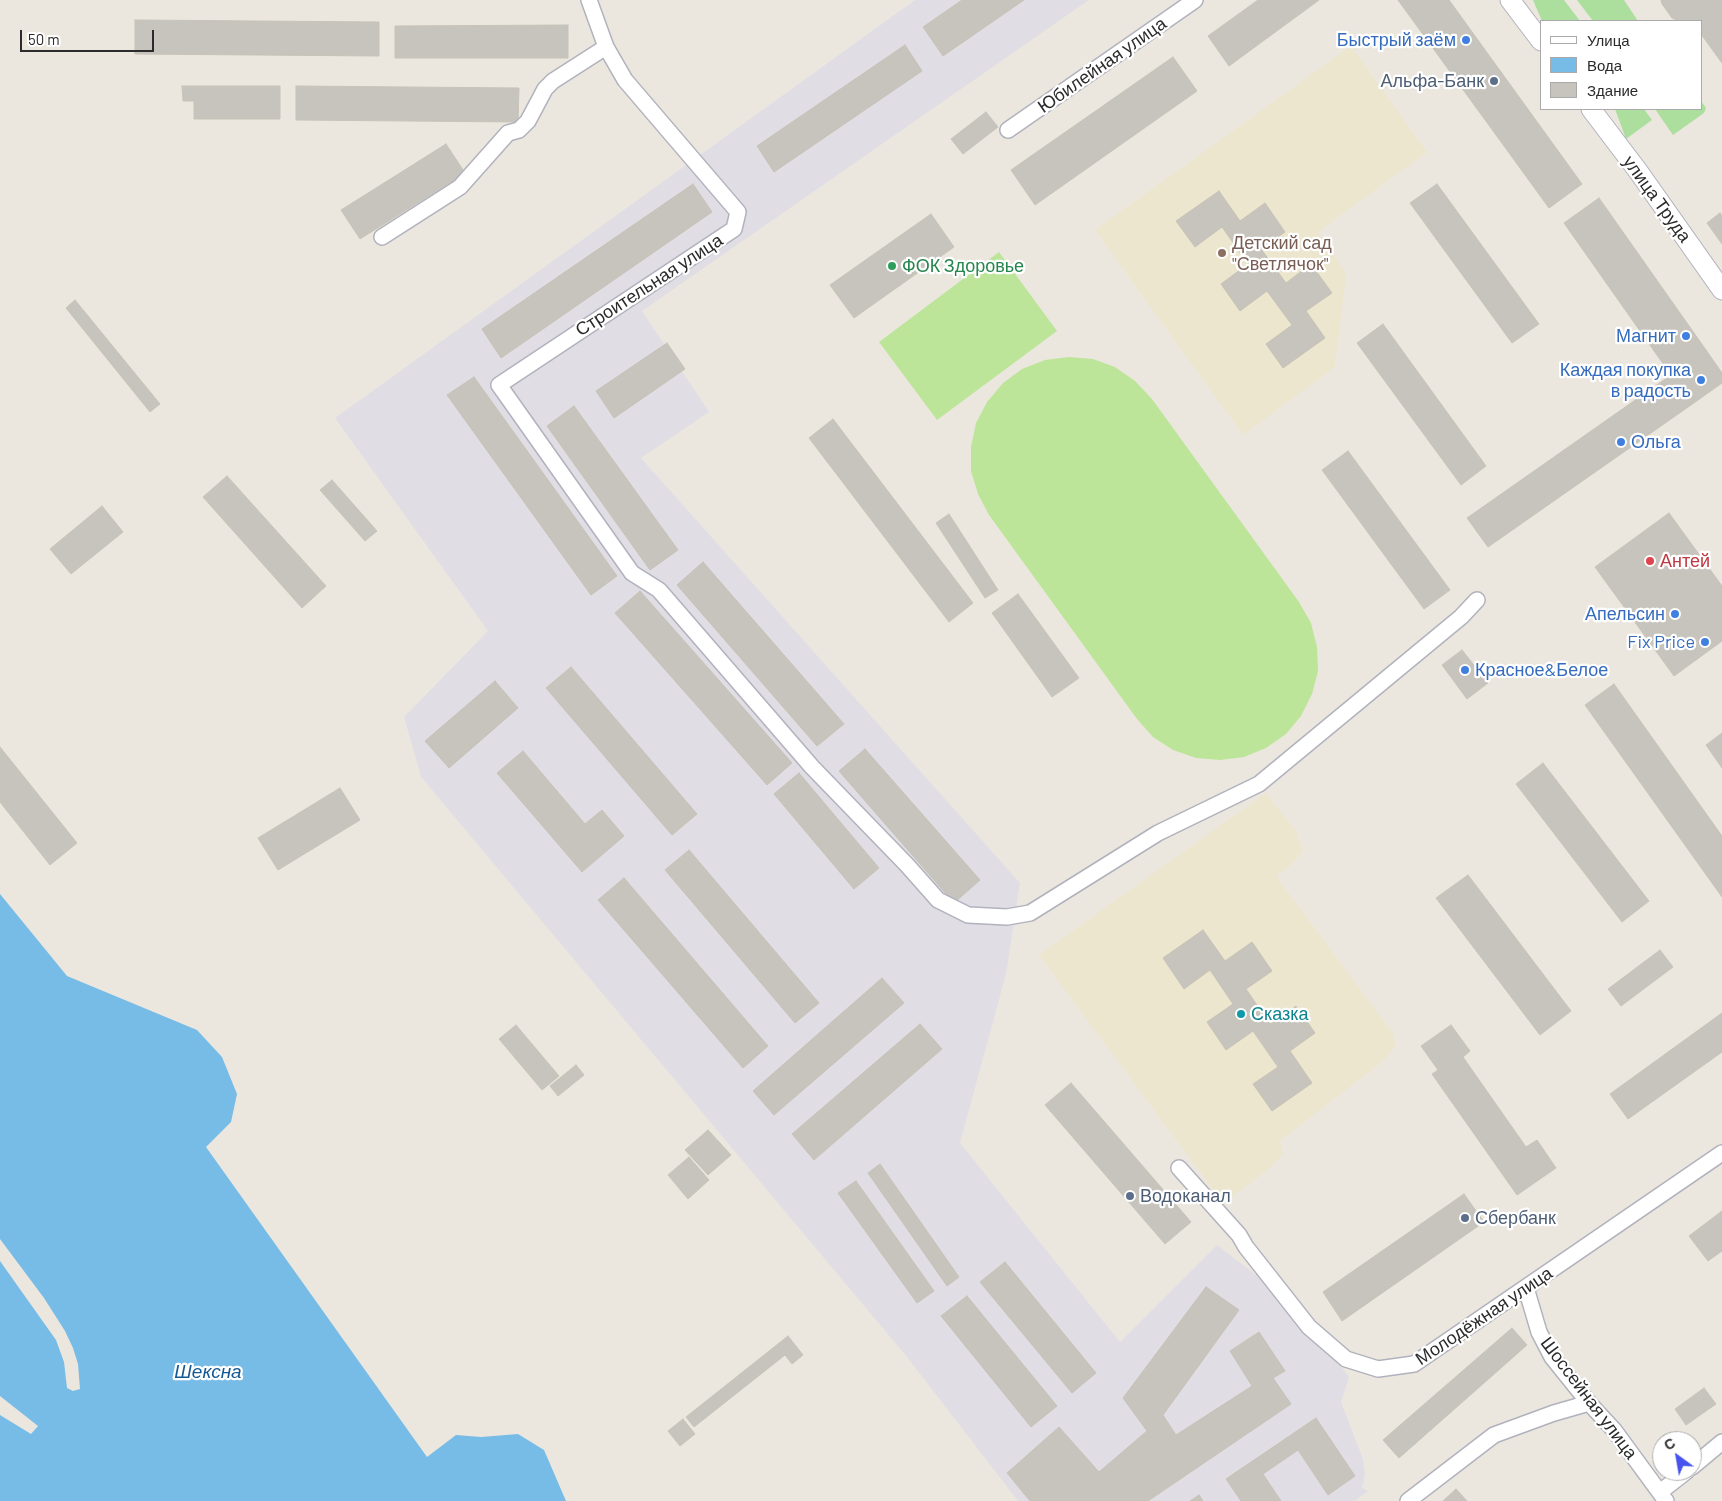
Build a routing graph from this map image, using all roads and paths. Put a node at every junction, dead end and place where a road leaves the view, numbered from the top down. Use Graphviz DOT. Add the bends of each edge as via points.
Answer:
graph roads {
  1 [pos="589,0"];
  2 [pos="1195,0"];
  3 [pos="1510,0"];
  4 [pos="1540,40"];
  5 [pos="606,47"];
  6 [pos="1592,110"];
  7 [pos="1008,130"];
  8 [pos="382,237"];
  9 [pos="1722,290"];
  10 [pos="1477,600"];
  11 [pos="1722,1153"];
  12 [pos="1178,1168"];
  13 [pos="1526,1288"];
  14 [pos="1589,1403"];
  15 [pos="1722,1442"];
  16 [pos="1702,1459"];
  17 [pos="1678,1481"];
  18 [pos="1663,1497"];
  19 [pos="1408,1501"];
  1 -- 5 [label="street"];
  2 -- 7 [label="street, Юбилейная улица"];
  3 -- 4 [label="street"];
  5 -- 8 [label="street" via="553,81 545,89 528,121 518,130 508,133 460,187"];
  5 -- 10 [label="street, Строительная улица" via="625,80 738,212 734,229 499,385 632,573 659,590 812,767 938,900 968,915 1030,913 1158,833 1259,784 1461,617"];
  6 -- 9 [label="street, улица Труда"];
  11 -- 13 [label="street, Молодёжная улица"];
  12 -- 13 [label="street, Молодёжная улица" via="1240,1235 1309,1327 1346,1359 1360,1364 1378,1369 1414,1364"];
  13 -- 14 [label="street, Шоссейная улица" via="1539,1332 1552,1356"];
  14 -- 18 [label="street, Шоссейная улица" via="1614,1430"];
  14 -- 19 [label="street" via="1494,1435"];
  15 -- 16 [label="street"];
  17 -- 18 [label="street"];
}
